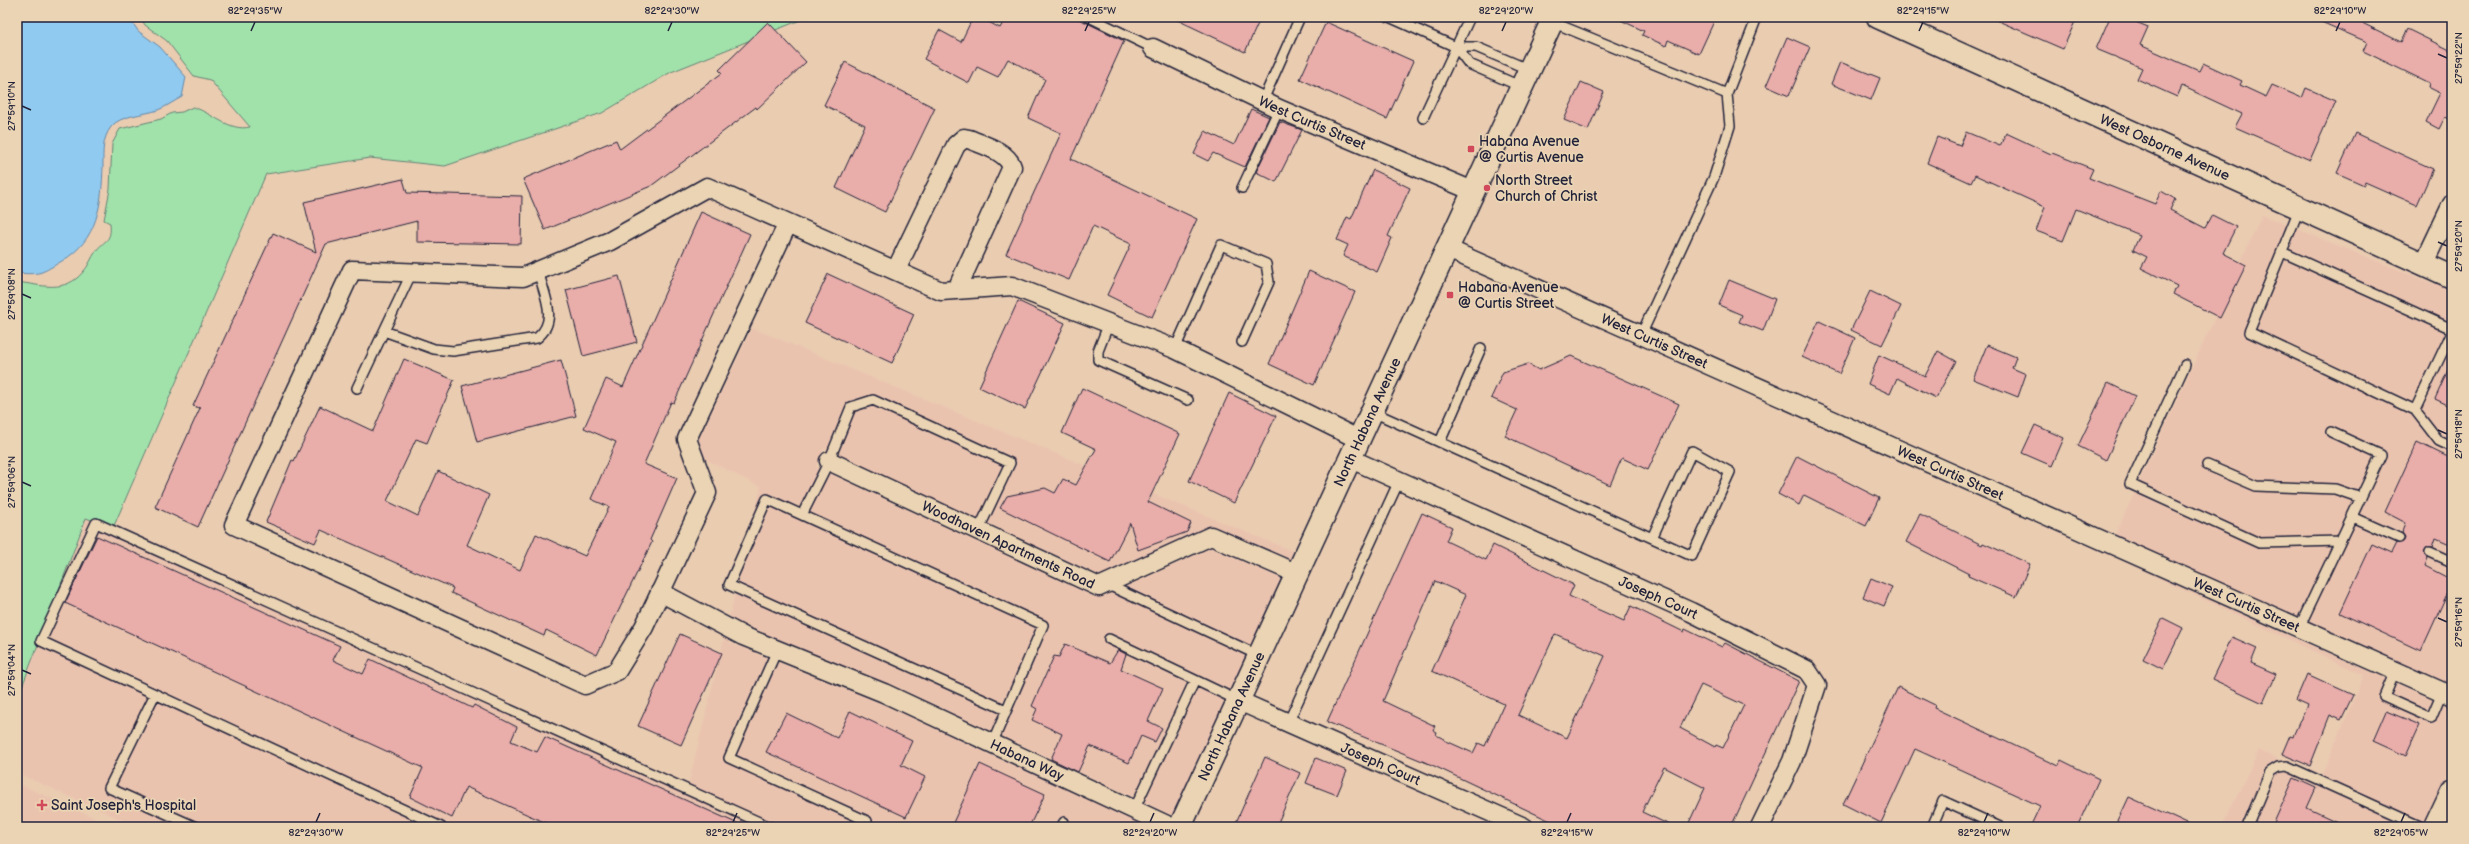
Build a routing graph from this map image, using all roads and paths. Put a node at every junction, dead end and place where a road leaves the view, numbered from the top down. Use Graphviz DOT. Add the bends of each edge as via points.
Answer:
graph roads {
  1 [pos="1090,17"];
  2 [pos="1300,17"];
  3 [pos="1389,17"];
  4 [pos="1470,17"];
  5 [pos="1758,17"];
  6 [pos="1878,17"];
  7 [pos="1553,19"];
  8 [pos="1406,20"];
  9 [pos="1456,47"];
  10 [pos="1153,48"];
  11 [pos="1526,79"];
  12 [pos="1727,94"];
  13 [pos="1263,100"];
  14 [pos="1279,109"];
  15 [pos="1423,118"];
  16 [pos="1242,188"];
  17 [pos="1475,192"];
  18 [pos="2452,204"];
  19 [pos="2300,207"];
  20 [pos="788,223"];
  21 [pos="1448,249"];
  22 [pos="2282,252"];
  23 [pos="2424,263"];
  24 [pos="896,270"];
  25 [pos="538,271"];
  26 [pos="412,272"];
  27 [pos="2452,277"];
  28 [pos="957,289"];
  29 [pos="1109,323"];
  30 [pos="384,331"];
  31 [pos="2452,331"];
  32 [pos="1641,335"];
  33 [pos="1242,342"];
  34 [pos="1175,348"];
  35 [pos="1481,348"];
  36 [pos="2185,365"];
  37 [pos="357,388"];
  38 [pos="1188,400"];
  39 [pos="2415,410"];
  40 [pos="1373,412"];
  41 [pos="2331,432"];
  42 [pos="1440,442"];
  43 [pos="2452,447"];
  44 [pos="1356,450"];
  45 [pos="829,461"];
  46 [pos="2207,465"];
  47 [pos="1399,481"];
  48 [pos="2360,498"];
  49 [pos="802,515"];
  50 [pos="2352,518"];
  51 [pos="978,531"];
  52 [pos="1652,538"];
  53 [pos="2399,538"];
  54 [pos="2340,541"];
  55 [pos="2430,552"];
  56 [pos="2452,562"];
  57 [pos="1298,574"];
  58 [pos="1106,584"];
  59 [pos="660,592"];
  60 [pos="2299,628"];
  61 [pos="1109,639"];
  62 [pos="777,650"];
  63 [pos="1260,656"];
  64 [pos="2395,671"];
  65 [pos="1195,680"];
  66 [pos="155,694"];
  67 [pos="2447,694"];
  68 [pos="1239,701"];
  69 [pos="1006,710"];
  70 [pos="1288,723"];
  71 [pos="992,744"];
  72 [pos="1134,810"];
  73 [pos="867,821"];
  74 [pos="196,827"];
  75 [pos="441,827"];
  76 [pos="770,827"];
  77 [pos="1171,827"];
  78 [pos="1180,827"];
  79 [pos="1524,827"];
  80 [pos="1760,827"];
  81 [pos="1932,827"];
  82 [pos="2000,827"];
  83 [pos="2247,827"];
  84 [pos="2422,827"];
  1 -- 10 [label="lane"];
  2 -- 13 [label="lane"];
  3 -- 8 [label="lane"];
  4 -- 9 [label="lane"];
  5 -- 12 [label="lane"];
  6 -- 19 [label="street, West Osborne Avenue"];
  7 -- 11 [label="street, North Habana Avenue"];
  7 -- 12 [label="lane"];
  8 -- 9 [label="lane"];
  9 -- 11 [label="lane" via="1476,47"];
  9 -- 11 [label="lane" via="1470,64"];
  9 -- 15 [label="lane"];
  10 -- 13 [label="street, West Curtis Street"];
  11 -- 17 [label="street, North Habana Avenue"];
  12 -- 32 [label="lane" via="1730,126 1714,177"];
  13 -- 14 [label="street, West Curtis Street"];
  14 -- 16 [label="lane"];
  14 -- 17 [label="street, West Curtis Street"];
  17 -- 21 [label="street, North Habana Avenue"];
  18 -- 23 [label="street"];
  19 -- 22 [label="lane"];
  19 -- 23 [label="street, West Osborne Avenue"];
  20 -- 24 [label="street, Joseph Court"];
  20 -- 25 [label="street, Joseph Court" via="707,187 610,241"];
  20 -- 59 [label="street" via="687,439 707,493"];
  21 -- 32 [label="street, West Curtis Street"];
  21 -- 40 [label="street, North Habana Avenue"];
  22 -- 31 [label="lane"];
  22 -- 39 [label="lane" via="2248,332"];
  23 -- 27 [label="street, West Osborne Avenue"];
  24 -- 28 [label="street, Joseph Court" via="941,290"];
  24 -- 28 [label="street" via="956,145 964,138 969,139 1003,156 1010,161 1012,167"];
  25 -- 26 [label="street" via="523,277"];
  25 -- 30 [label="lane" via="550,317 545,332 537,338 453,351 434,349"];
  26 -- 30 [label="lane"];
  26 -- 59 [label="street" via="352,270 234,525 585,685 618,671 644,627"];
  28 -- 29 [label="street, Joseph Court" via="1012,286"];
  29 -- 34 [label="street, Joseph Court"];
  29 -- 38 [label="lane" via="1098,350 1098,360"];
  30 -- 37 [label="lane"];
  31 -- 39 [label="lane"];
  32 -- 60 [label="street, West Curtis Street"];
  33 -- 34 [label="lane" via="1269,282 1266,264 1221,244"];
  34 -- 44 [label="street, Joseph Court"];
  35 -- 42 [label="lane"];
  36 -- 54 [label="lane" via="2130,484 2259,543"];
  39 -- 43 [label="lane" via="2440,441"];
  40 -- 42 [label="lane"];
  40 -- 44 [label="street, North Habana Avenue"];
  41 -- 48 [label="lane" via="2381,455"];
  42 -- 52 [label="lane"];
  44 -- 47 [label="street, Joseph Court"];
  44 -- 57 [label="street, North Habana Avenue"];
  45 -- 49 [label="lane"];
  45 -- 51 [label="street, Woodhaven Apartments Road"];
  45 -- 51 [label="lane" via="851,407 873,400 1010,462"];
  46 -- 48 [label="lane" via="2256,486 2336,489"];
  47 -- 70 [label="lane"];
  47 -- 80 [label="street, Joseph Court" via="1691,612 1807,670 1817,685 1792,761"];
  48 -- 50 [label="lane"];
  49 -- 69 [label="lane" via="1042,625"];
  49 -- 69 [label="lane" via="767,500 729,585"];
  50 -- 53 [label="lane"];
  50 -- 54 [label="lane"];
  51 -- 58 [label="street, Woodhaven Apartments Road" via="1100,587"];
  52 -- 52 [label="lane" via="1692,556 1730,472 1692,451"];
  54 -- 60 [label="lane"];
  55 -- 56 [label="lane"];
  57 -- 58 [label="street, Woodhaven Apartments Road" via="1211,536"];
  57 -- 63 [label="street, North Habana Avenue"];
  58 -- 63 [label="lane"];
  59 -- 62 [label="street, Habana Way" via="743,636"];
  60 -- 64 [label="street, West Curtis Street"];
  61 -- 65 [label="lane"];
  62 -- 71 [label="street, Habana Way" via="884,693"];
  62 -- 73 [label="lane" via="729,758"];
  63 -- 68 [label="street, North Habana Avenue"];
  64 -- 67 [label="street, West Curtis Street"];
  64 -- 67 [label="lane" via="2384,697 2431,718"];
  65 -- 68 [label="lane"];
  65 -- 72 [label="lane"];
  66 -- 74 [label="lane" via="109,788"];
  66 -- 75 [label="lane"];
  66 -- 76 [label="lane" via="41,641 96,524"];
  68 -- 70 [label="street, Joseph Court"];
  68 -- 78 [label="street, North Habana Avenue"];
  69 -- 71 [label="lane"];
  70 -- 79 [label="street, Joseph Court"];
  71 -- 72 [label="street, Habana Way"];
  72 -- 77 [label="street, Habana Way"];
  81 -- 82 [label="lane" via="1943,801"];
  83 -- 84 [label="lane" via="2270,772 2286,766"];
}
